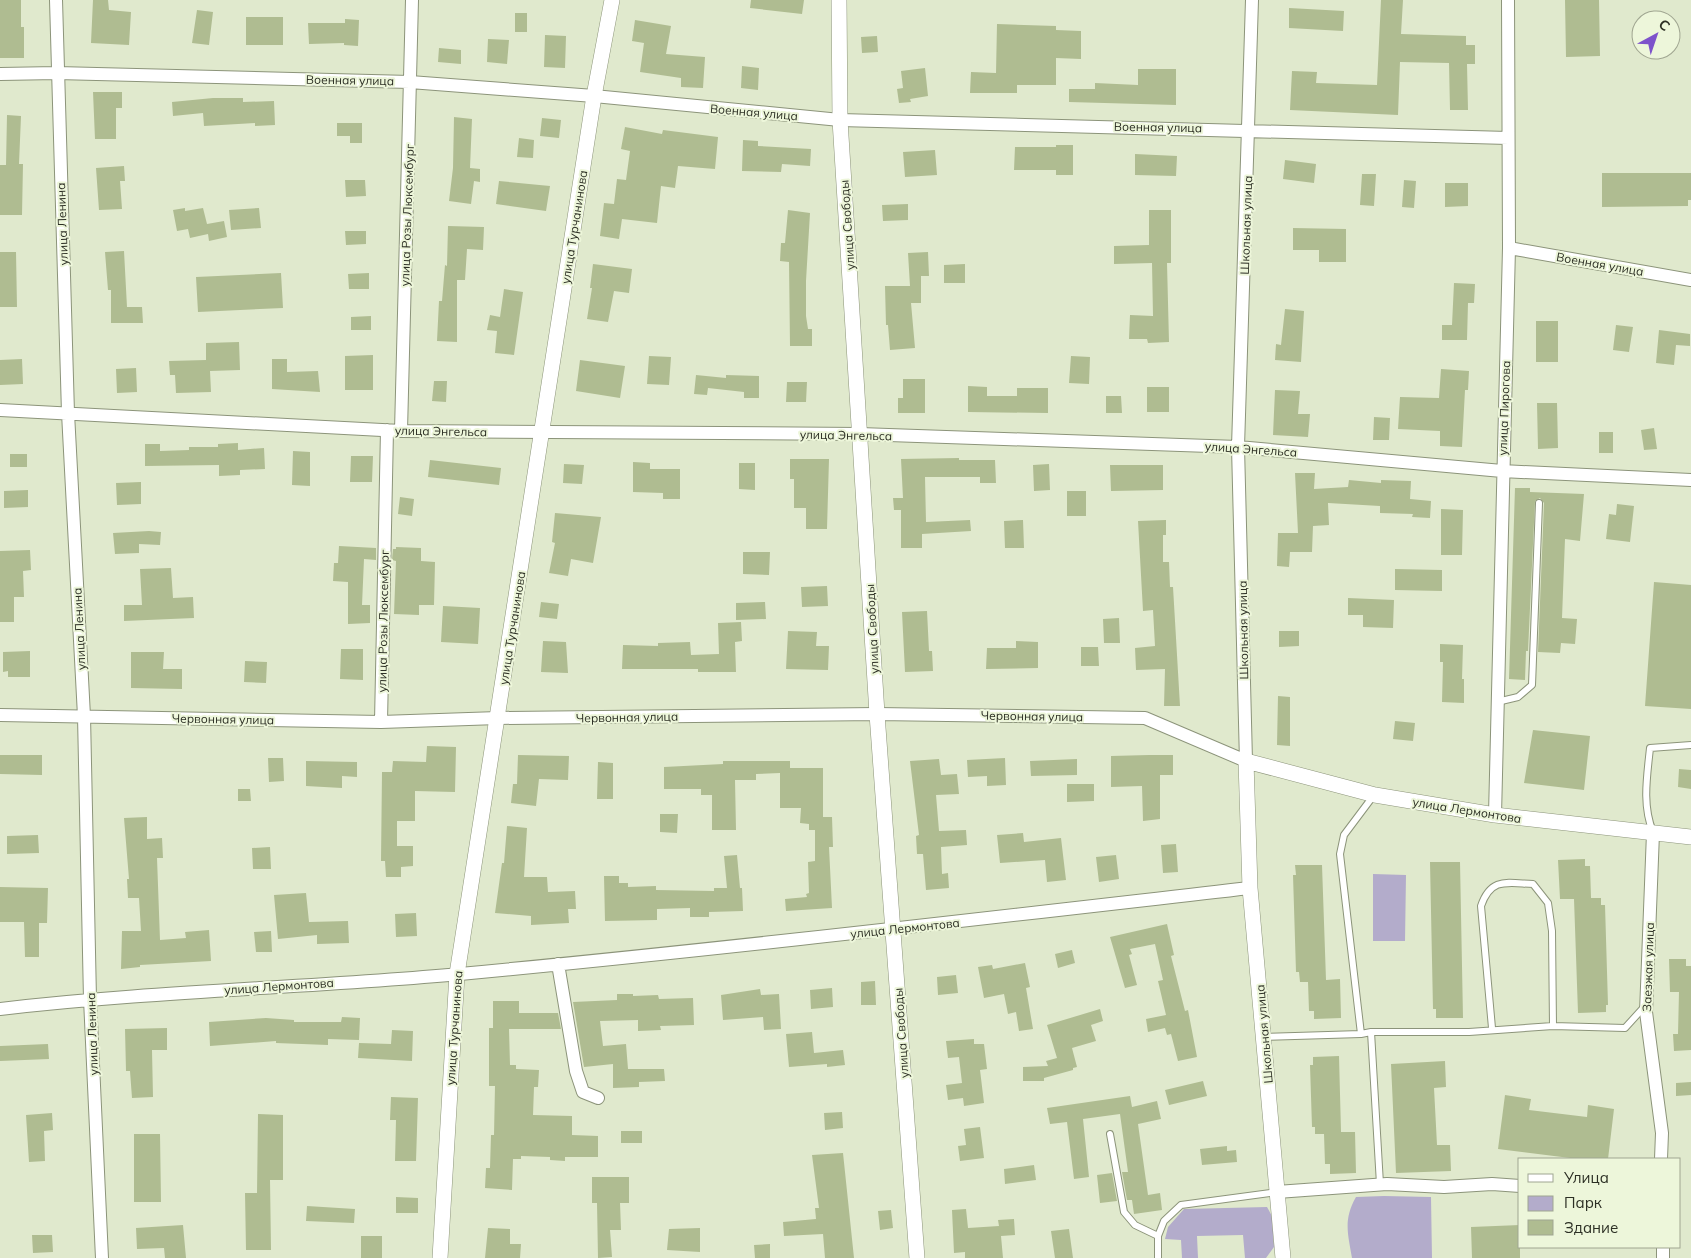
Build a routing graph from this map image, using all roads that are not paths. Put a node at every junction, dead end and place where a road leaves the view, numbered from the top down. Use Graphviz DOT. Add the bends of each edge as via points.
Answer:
graph roads {
  1 [pos="56,0"];
  2 [pos="412,0"];
  3 [pos="612,0"];
  4 [pos="839,0"];
  5 [pos="1252,0"];
  6 [pos="1508,0"];
  7 [pos="57,73"];
  8 [pos="0,74"];
  9 [pos="410,82"];
  10 [pos="594,96"];
  11 [pos="840,120"];
  12 [pos="1249,129"];
  13 [pos="1508,138"];
  14 [pos="1509,248"];
  15 [pos="1691,280"];
  16 [pos="0,410"];
  17 [pos="68,413"];
  18 [pos="387,430"];
  19 [pos="401,431"];
  20 [pos="542,434"];
  21 [pos="860,434"];
  22 [pos="1238,447"];
  23 [pos="1502,471"];
  24 [pos="1691,480"];
  25 [pos="1540,503"];
  26 [pos="1496,702"];
  27 [pos="876,714"];
  28 [pos="0,715"];
  29 [pos="84,716"];
  30 [pos="498,718"];
  31 [pos="381,722"];
  32 [pos="1691,745"];
  33 [pos="1246,761"];
  34 [pos="1375,795"];
  35 [pos="1495,815"];
  36 [pos="1653,833"];
  37 [pos="1691,837"];
  38 [pos="1250,888"];
  39 [pos="894,929"];
  40 [pos="558,964"];
  41 [pos="457,974"];
  42 [pos="90,999"];
  43 [pos="1646,1004"];
  44 [pos="0,1009"];
  45 [pos="1553,1026"];
  46 [pos="1492,1028"];
  47 [pos="1371,1032"];
  48 [pos="1362,1034"];
  49 [pos="1264,1037"];
  50 [pos="598,1098"];
  51 [pos="1110,1134"];
  52 [pos="1661,1158"];
  53 [pos="1380,1184"];
  54 [pos="1518,1186"];
  55 [pos="1277,1192"];
  56 [pos="1158,1236"];
  57 [pos="102,1258"];
  58 [pos="440,1258"];
  59 [pos="917,1258"];
  60 [pos="1158,1258"];
  61 [pos="1283,1258"];
  1 -- 7 [label="street, улица Ленина"];
  2 -- 9 [label="street, улица Розы Люксембург"];
  3 -- 10 [label="street, улица Турчанинова"];
  4 -- 11 [label="street, улица Свободы"];
  5 -- 12 [label="street, Школьная улица"];
  6 -- 13 [label="street, улица Пирогова"];
  7 -- 8 [label="street, Военная улица"];
  7 -- 9 [label="street, Военная улица"];
  7 -- 17 [label="street, улица Ленина"];
  9 -- 10 [label="street, Военная улица"];
  9 -- 19 [label="street, улица Розы Люксембург"];
  10 -- 11 [label="street, Военная улица"];
  10 -- 20 [label="street, улица Турчанинова"];
  11 -- 12 [label="street, Военная улица"];
  11 -- 21 [label="street, улица Свободы"];
  12 -- 13 [label="street, Военная улица"];
  12 -- 22 [label="street, Школьная улица"];
  13 -- 14 [label="street, улица Пирогова"];
  14 -- 15 [label="street, Военная улица"];
  14 -- 23 [label="street, улица Пирогова"];
  16 -- 17 [label="street, улица Энгельса"];
  17 -- 18 [label="street, улица Энгельса"];
  17 -- 29 [label="street, улица Ленина"];
  18 -- 19 [label="street, улица Энгельса"];
  18 -- 31 [label="street, улица Розы Люксембург"];
  19 -- 20 [label="street, улица Энгельса"];
  20 -- 21 [label="street, улица Энгельса"];
  20 -- 30 [label="street, улица Турчанинова"];
  21 -- 22 [label="street, улица Энгельса"];
  21 -- 27 [label="street, улица Свободы"];
  22 -- 23 [label="street, улица Энгельса"];
  22 -- 33 [label="street, Школьная улица"];
  23 -- 24 [label="street, улица Энгельса"];
  23 -- 26 [label="street, улица Пирогова"];
  25 -- 26 [label="lane" via="1532,685 1518,697"];
  26 -- 35 [label="street, улица Пирогова"];
  27 -- 30 [label="street, Червонная улица"];
  27 -- 33 [label="street, Червонная улица" via="1145,718"];
  27 -- 39 [label="street, улица Свободы"];
  28 -- 29 [label="street, Червонная улица"];
  29 -- 31 [label="street, Червонная улица"];
  29 -- 42 [label="street, улица Ленина"];
  30 -- 31 [label="street, Червонная улица"];
  30 -- 41 [label="street, улица Турчанинова"];
  32 -- 36 [label="lane" via="1650,748 1646,816"];
  33 -- 34 [label="street, улица Лермонтова"];
  33 -- 38 [label="street, Школьная улица"];
  34 -- 35 [label="street, улица Лермонтова"];
  34 -- 48 [label="lane" via="1344,835 1340,854"];
  35 -- 36 [label="street, улица Лермонтова"];
  36 -- 37 [label="street, улица Лермонтова"];
  36 -- 43 [label="street, Заезжая улица"];
  38 -- 39 [label="street, улица Лермонтова"];
  38 -- 49 [label="street, Школьная улица"];
  39 -- 40 [label="street, улица Лермонтова"];
  39 -- 59 [label="street, улица Свободы"];
  40 -- 41 [label="street, улица Лермонтова"];
  40 -- 50 [label="street" via="576,1071 583,1092"];
  41 -- 42 [label="street, улица Лермонтова"];
  41 -- 58 [label="street, улица Турчанинова"];
  42 -- 44 [label="street, улица Лермонтова"];
  42 -- 57 [label="street, улица Ленина"];
  43 -- 45 [label="lane" via="1625,1028"];
  43 -- 52 [label="street, Заезжая улица" via="1662,1133"];
  45 -- 46 [label="lane"];
  45 -- 46 [label="lane" via="1554,963 1548,903 1533,884 1500,882 1486,892 1481,906"];
  46 -- 47 [label="lane" via="1469,1032"];
  47 -- 48 [label="lane"];
  47 -- 53 [label="lane"];
  48 -- 49 [label="lane"];
  49 -- 55 [label="street, Школьная улица"];
  51 -- 56 [label="lane" via="1124,1212 1134,1225"];
  53 -- 54 [label="street"];
  53 -- 55 [label="street"];
  55 -- 56 [label="lane" via="1181,1204 1164,1221"];
  55 -- 61 [label="street, Школьная улица"];
  56 -- 60 [label="lane"];
}
